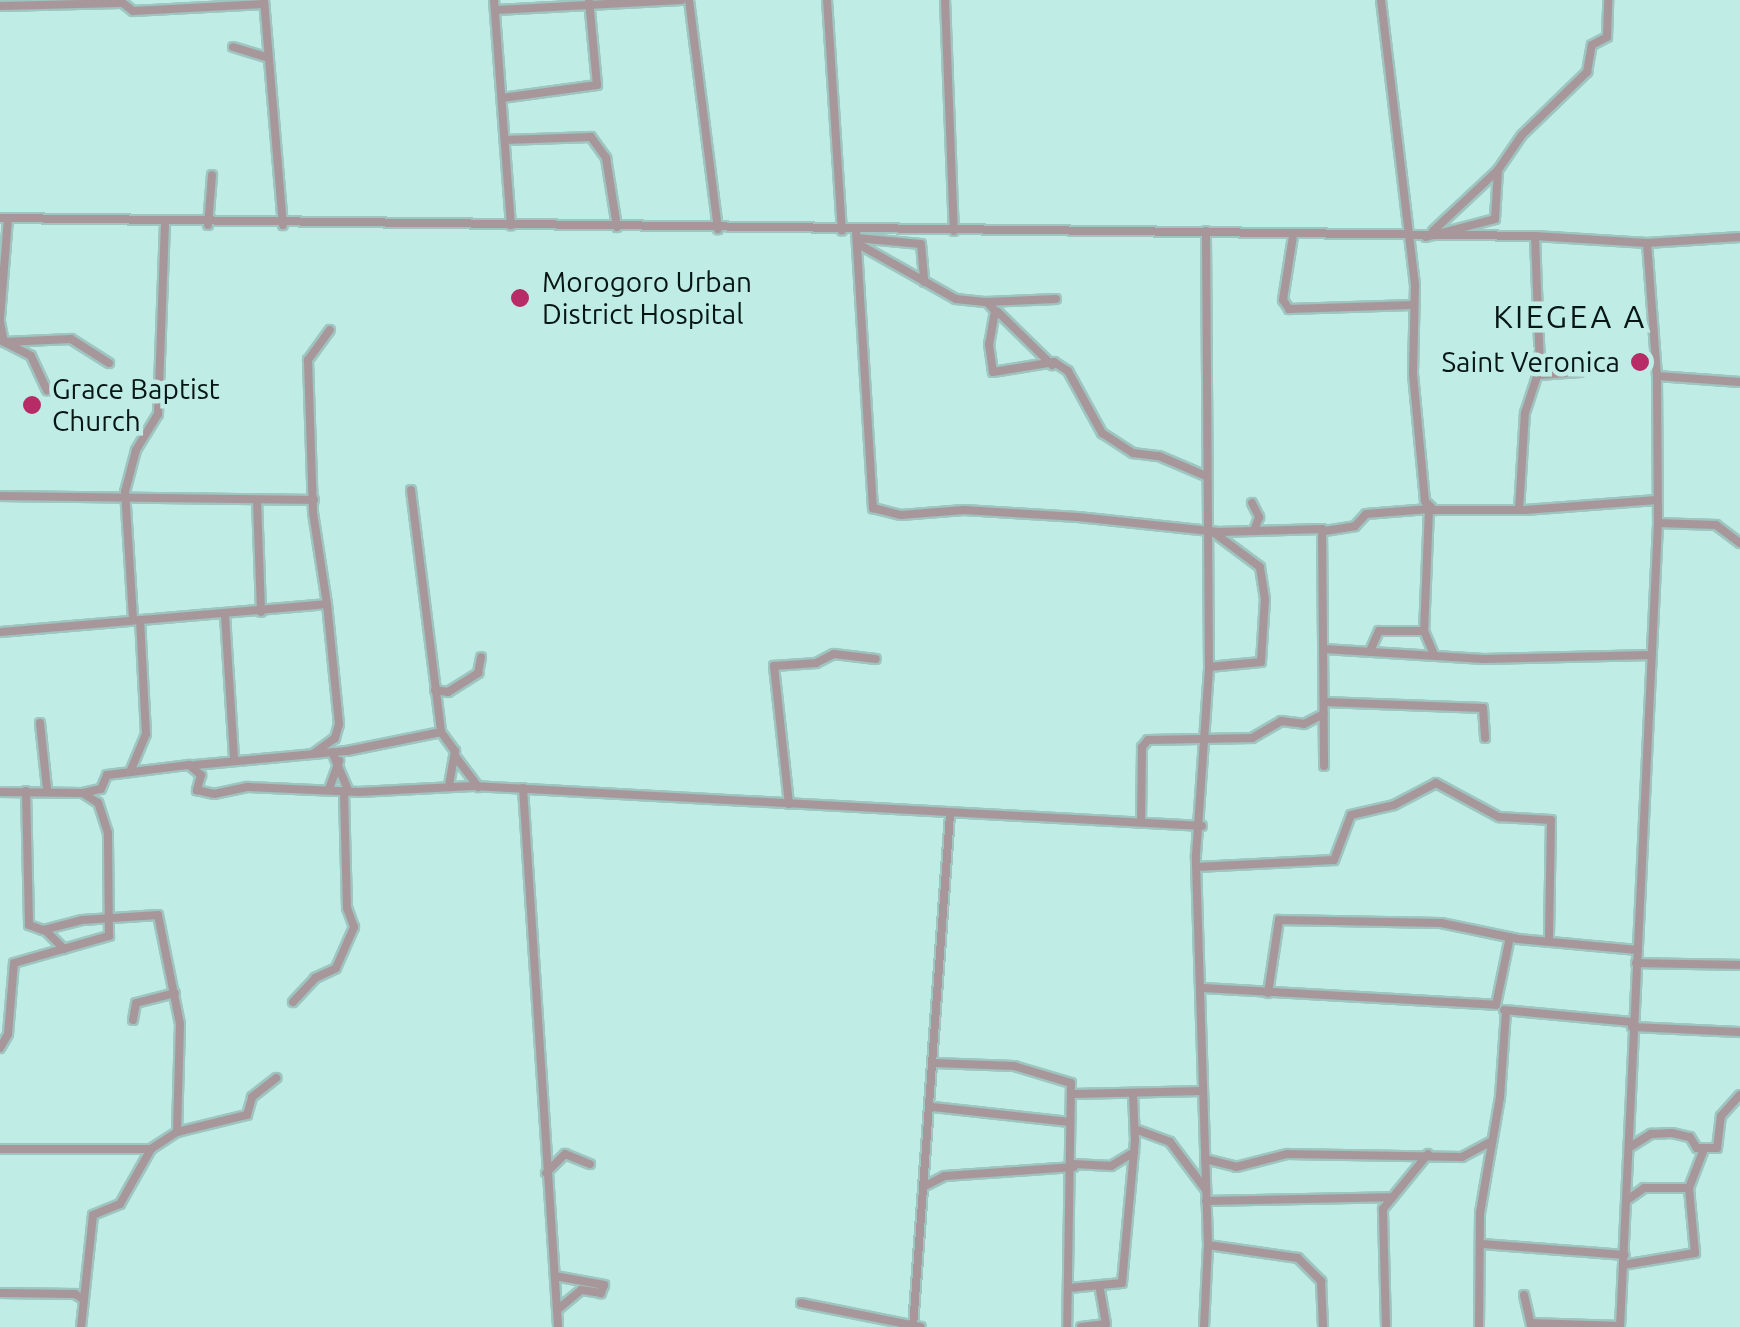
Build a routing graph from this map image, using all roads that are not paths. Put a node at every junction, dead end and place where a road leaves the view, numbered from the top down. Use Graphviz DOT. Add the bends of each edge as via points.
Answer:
graph roads {
  1 [pos="686,0"];
  2 [pos="827,0"];
  3 [pos="946,0"];
  4 [pos="1381,0"];
  5 [pos="1389,0"];
  6 [pos="1608,0"];
  7 [pos="119,2"];
  8 [pos="264,2"];
  9 [pos="589,3"];
  10 [pos="495,5"];
  11 [pos="0,6"];
  12 [pos="1383,12"];
  13 [pos="233,47"];
  14 [pos="266,57"];
  15 [pos="502,98"];
  16 [pos="505,140"];
  17 [pos="1498,170"];
  18 [pos="212,175"];
  19 [pos="4,218"];
  20 [pos="165,224"];
  21 [pos="208,224"];
  22 [pos="512,224"];
  23 [pos="283,225"];
  24 [pos="618,227"];
  25 [pos="718,229"];
  26 [pos="842,231"];
  27 [pos="954,231"];
  28 [pos="1206,232"];
  29 [pos="1430,234"];
  30 [pos="1293,236"];
  31 [pos="1535,236"];
  32 [pos="1407,237"];
  33 [pos="1740,237"];
  34 [pos="858,238"];
  35 [pos="1647,243"];
  36 [pos="924,282"];
  37 [pos="1056,298"];
  38 [pos="987,302"];
  39 [pos="1414,305"];
  40 [pos="998,312"];
  41 [pos="0,320"];
  42 [pos="330,330"];
  43 [pos="4,342"];
  44 [pos="108,363"];
  45 [pos="1052,365"];
  46 [pos="1580,372"];
  47 [pos="1539,375"];
  48 [pos="1657,376"];
  49 [pos="1740,382"];
  50 [pos="47,390"];
  51 [pos="1206,476"];
  52 [pos="411,490"];
  53 [pos="0,496"];
  54 [pos="125,498"];
  55 [pos="314,500"];
  56 [pos="1658,500"];
  57 [pos="257,501"];
  58 [pos="1252,503"];
  59 [pos="1432,509"];
  60 [pos="1519,510"];
  61 [pos="1658,523"];
  62 [pos="1325,530"];
  63 [pos="1209,531"];
  64 [pos="1254,531"];
  65 [pos="1740,543"];
  66 [pos="328,604"];
  67 [pos="260,612"];
  68 [pos="225,615"];
  69 [pos="137,619"];
  70 [pos="0,632"];
  71 [pos="1424,632"];
  72 [pos="1324,649"];
  73 [pos="1370,652"];
  74 [pos="1434,655"];
  75 [pos="1651,655"];
  76 [pos="481,657"];
  77 [pos="876,659"];
  78 [pos="1209,668"];
  79 [pos="435,690"];
  80 [pos="1324,702"];
  81 [pos="1324,714"];
  82 [pos="40,723"];
  83 [pos="441,732"];
  84 [pos="1204,738"];
  85 [pos="1485,738"];
  86 [pos="314,754"];
  87 [pos="336,755"];
  88 [pos="455,756"];
  89 [pos="234,760"];
  90 [pos="192,766"];
  91 [pos="1324,766"];
  92 [pos="130,772"];
  93 [pos="449,786"];
  94 [pos="478,787"];
  95 [pos="522,788"];
  96 [pos="47,789"];
  97 [pos="329,789"];
  98 [pos="26,790"];
  99 [pos="346,791"];
  100 [pos="0,792"];
  101 [pos="83,793"];
  102 [pos="789,804"];
  103 [pos="950,815"];
  104 [pos="1141,821"];
  105 [pos="1202,826"];
  106 [pos="1196,868"];
  107 [pos="110,918"];
  108 [pos="45,930"];
  109 [pos="1510,937"];
  110 [pos="1549,940"];
  111 [pos="64,949"];
  112 [pos="1637,950"];
  113 [pos="1636,963"];
  114 [pos="1740,965"];
  115 [pos="1204,988"];
  116 [pos="176,993"];
  117 [pos="1268,993"];
  118 [pos="293,1002"];
  119 [pos="1496,1005"];
  120 [pos="1506,1012"];
  121 [pos="133,1020"];
  122 [pos="1632,1025"];
  123 [pos="1740,1032"];
  124 [pos="0,1048"];
  125 [pos="935,1064"];
  126 [pos="276,1078"];
  127 [pos="1203,1091"];
  128 [pos="1073,1094"];
  129 [pos="1132,1094"];
  130 [pos="1740,1095"];
  131 [pos="932,1108"];
  132 [pos="1069,1122"];
  133 [pos="1134,1129"];
  134 [pos="177,1132"];
  135 [pos="1490,1142"];
  136 [pos="1630,1147"];
  137 [pos="0,1148"];
  138 [pos="151,1149"];
  139 [pos="1704,1149"];
  140 [pos="1134,1152"];
  141 [pos="1428,1153"];
  142 [pos="1205,1159"];
  143 [pos="590,1164"];
  144 [pos="1074,1166"];
  145 [pos="546,1174"];
  146 [pos="927,1185"];
  147 [pos="1689,1188"];
  148 [pos="1206,1190"];
  149 [pos="1390,1197"];
  150 [pos="1627,1200"];
  151 [pos="1206,1202"];
  152 [pos="1482,1244"];
  153 [pos="1208,1245"];
  154 [pos="1624,1260"];
  155 [pos="554,1276"];
  156 [pos="1069,1288"];
  157 [pos="1100,1290"];
  158 [pos="0,1294"];
  159 [pos="1524,1295"];
  160 [pos="83,1299"];
  161 [pos="801,1302"];
  162 [pos="557,1310"];
  163 [pos="1531,1325"];
  164 [pos="916,1326"];
  165 [pos="1620,1326"];
  166 [pos="81,1327"];
  167 [pos="558,1327"];
  168 [pos="1067,1327"];
  169 [pos="1081,1327"];
  170 [pos="1204,1327"];
  171 [pos="1323,1327"];
  172 [pos="1386,1327"];
  173 [pos="1480,1327"];
  1 -- 9 [label="street"];
  1 -- 25 [label="street"];
  2 -- 26 [label="street"];
  3 -- 27 [label="street"];
  4 -- 12 [label="street"];
  5 -- 12 [label="street"];
  6 -- 17 [label="street" via="1607,36 1592,45 1587,72 1552,102"];
  7 -- 8 [label="street" via="132,12"];
  7 -- 11 [label="street"];
  8 -- 14 [label="street"];
  9 -- 10 [label="street"];
  9 -- 15 [label="street" via="594,88"];
  10 -- 15 [label="street"];
  12 -- 32 [label="street"];
  13 -- 14 [label="street"];
  14 -- 23 [label="street"];
  15 -- 16 [label="street"];
  16 -- 22 [label="street"];
  16 -- 24 [label="street" via="591,138 606,158"];
  17 -- 29 [label="street"];
  17 -- 29 [label="street" via="1495,218"];
  18 -- 21 [label="street"];
  19 -- 20 [label="street"];
  19 -- 41 [label="street"];
  20 -- 21 [label="street"];
  20 -- 54 [label="street" via="158,414 136,450"];
  21 -- 23 [label="street"];
  22 -- 23 [label="street"];
  22 -- 24 [label="street"];
  24 -- 25 [label="street"];
  25 -- 26 [label="street"];
  26 -- 34 [label="street"];
  27 -- 28 [label="street"];
  27 -- 34 [label="street"];
  28 -- 30 [label="street"];
  28 -- 51 [label="street"];
  29 -- 31 [label="street"];
  29 -- 32 [label="street"];
  30 -- 32 [label="street"];
  30 -- 39 [label="street" via="1284,300 1289,309"];
  31 -- 35 [label="street"];
  31 -- 47 [label="street"];
  32 -- 39 [label="street"];
  33 -- 35 [label="street"];
  34 -- 36 [label="street"];
  34 -- 36 [label="street" via="921,244"];
  34 -- 63 [label="street" via="859,367 870,502 878,513 964,510"];
  35 -- 48 [label="street"];
  36 -- 38 [label="street" via="956,299"];
  37 -- 38 [label="street"];
  38 -- 45 [label="street" via="995,311 988,344 994,372"];
  39 -- 59 [label="street" via="1418,446 1425,502"];
  40 -- 45 [label="street"];
  41 -- 43 [label="street"];
  42 -- 55 [label="street" via="308,360"];
  43 -- 44 [label="street" via="72,339"];
  43 -- 50 [label="street" via="31,356"];
  45 -- 51 [label="street" via="1068,371 1102,433 1134,453"];
  46 -- 47 [label="street"];
  47 -- 60 [label="street" via="1525,413"];
  48 -- 49 [label="street"];
  48 -- 56 [label="street"];
  51 -- 63 [label="street"];
  52 -- 79 [label="street"];
  53 -- 54 [label="street"];
  54 -- 57 [label="street"];
  54 -- 69 [label="street"];
  55 -- 57 [label="street"];
  55 -- 66 [label="street"];
  56 -- 60 [label="street"];
  56 -- 61 [label="street"];
  57 -- 67 [label="street"];
  58 -- 64 [label="street" via="1259,524"];
  59 -- 60 [label="street"];
  59 -- 62 [label="street" via="1366,514 1355,526"];
  59 -- 71 [label="street"];
  61 -- 65 [label="street" via="1716,525"];
  61 -- 75 [label="street"];
  62 -- 64 [label="street"];
  62 -- 72 [label="street"];
  63 -- 64 [label="street"];
  63 -- 78 [label="street"];
  63 -- 78 [label="street" via="1260,567 1266,600 1261,662"];
  66 -- 67 [label="street"];
  66 -- 86 [label="street" via="339,724 335,738"];
  67 -- 68 [label="street"];
  68 -- 69 [label="street"];
  68 -- 89 [label="street"];
  69 -- 70 [label="street" via="92,620 66,632"];
  69 -- 92 [label="street" via="146,734"];
  71 -- 73 [label="street" via="1379,631"];
  71 -- 74 [label="street"];
  72 -- 73 [label="street"];
  72 -- 80 [label="street"];
  73 -- 74 [label="street"];
  74 -- 75 [label="street"];
  75 -- 112 [label="street"];
  76 -- 79 [label="street" via="478,673 448,692"];
  77 -- 102 [label="street" via="834,654 816,663 774,666"];
  78 -- 84 [label="street"];
  79 -- 83 [label="street"];
  80 -- 81 [label="street"];
  80 -- 85 [label="street" via="1483,708"];
  81 -- 84 [label="street" via="1304,724 1280,721 1252,738"];
  81 -- 91 [label="street"];
  82 -- 96 [label="street"];
  83 -- 87 [label="street"];
  83 -- 88 [label="street"];
  84 -- 104 [label="street" via="1148,740 1142,747"];
  84 -- 105 [label="street"];
  86 -- 87 [label="street"];
  86 -- 89 [label="street"];
  87 -- 97 [label="street"];
  87 -- 99 [label="street"];
  88 -- 93 [label="street"];
  88 -- 94 [label="street"];
  89 -- 90 [label="street"];
  90 -- 92 [label="street"];
  90 -- 97 [label="street" via="201,775 201,792"];
  92 -- 101 [label="street" via="107,775 101,789"];
  93 -- 94 [label="street"];
  93 -- 99 [label="street"];
  94 -- 95 [label="street"];
  95 -- 102 [label="street"];
  95 -- 145 [label="street"];
  96 -- 98 [label="street"];
  96 -- 101 [label="street"];
  97 -- 99 [label="street"];
  98 -- 100 [label="street"];
  98 -- 108 [label="street" via="28,922"];
  99 -- 118 [label="street" via="352,934 336,968 315,978"];
  101 -- 107 [label="street" via="98,803 108,833"];
  102 -- 103 [label="street"];
  103 -- 104 [label="street"];
  103 -- 125 [label="street"];
  104 -- 105 [label="street"];
  105 -- 106 [label="street"];
  106 -- 110 [label="street" via="1334,860 1351,816 1394,806 1436,783 1499,817 1551,820"];
  106 -- 115 [label="street"];
  107 -- 108 [label="street"];
  107 -- 111 [label="street" via="104,942"];
  107 -- 116 [label="street" via="160,916"];
  108 -- 111 [label="street"];
  109 -- 110 [label="street"];
  109 -- 117 [label="street" via="1440,923 1279,920"];
  109 -- 119 [label="street"];
  110 -- 112 [label="street"];
  111 -- 124 [label="street" via="14,963 8,1034"];
  112 -- 113 [label="street"];
  113 -- 114 [label="street"];
  113 -- 122 [label="street"];
  115 -- 117 [label="street"];
  115 -- 127 [label="street"];
  116 -- 121 [label="street" via="136,1002"];
  116 -- 134 [label="street"];
  117 -- 119 [label="street"];
  119 -- 120 [label="street"];
  120 -- 122 [label="street"];
  120 -- 135 [label="street"];
  122 -- 123 [label="street"];
  122 -- 136 [label="street"];
  125 -- 128 [label="street" via="1025,1068 1068,1080"];
  125 -- 131 [label="street"];
  126 -- 134 [label="street" via="252,1096 248,1115"];
  127 -- 129 [label="street"];
  127 -- 142 [label="street"];
  128 -- 129 [label="street"];
  128 -- 132 [label="street"];
  129 -- 133 [label="street"];
  130 -- 139 [label="street" via="1721,1116 1717,1148"];
  131 -- 132 [label="street"];
  131 -- 146 [label="street"];
  132 -- 144 [label="street"];
  133 -- 140 [label="street"];
  133 -- 148 [label="street" via="1170,1142"];
  134 -- 138 [label="street"];
  135 -- 141 [label="street" via="1462,1156"];
  135 -- 152 [label="street"];
  136 -- 139 [label="street" via="1651,1134 1672,1134"];
  136 -- 150 [label="street"];
  137 -- 138 [label="street"];
  138 -- 160 [label="street" via="120,1204 92,1217"];
  139 -- 147 [label="street"];
  140 -- 144 [label="street" via="1111,1166"];
  140 -- 157 [label="street" via="1122,1283"];
  141 -- 142 [label="street" via="1287,1154 1236,1167"];
  141 -- 149 [label="street"];
  142 -- 148 [label="street"];
  143 -- 145 [label="street" via="566,1154"];
  144 -- 146 [label="street" via="945,1176"];
  144 -- 156 [label="street"];
  145 -- 155 [label="street"];
  146 -- 164 [label="street"];
  147 -- 150 [label="street" via="1644,1188"];
  147 -- 154 [label="street" via="1696,1253"];
  148 -- 151 [label="street"];
  149 -- 151 [label="street"];
  149 -- 172 [label="street" via="1382,1213"];
  150 -- 154 [label="street"];
  151 -- 153 [label="street"];
  152 -- 154 [label="street"];
  152 -- 173 [label="street" via="1476,1278"];
  153 -- 170 [label="street"];
  153 -- 171 [label="street" via="1298,1258 1322,1281"];
  154 -- 165 [label="street"];
  155 -- 162 [label="street"];
  155 -- 162 [label="street" via="604,1285 601,1293 581,1290"];
  156 -- 157 [label="street"];
  156 -- 168 [label="street"];
  157 -- 169 [label="street" via="1106,1324"];
  158 -- 160 [label="street"];
  159 -- 163 [label="street"];
  160 -- 166 [label="street"];
  161 -- 164 [label="street"];
  162 -- 167 [label="street"];
  163 -- 165 [label="street"];
}
